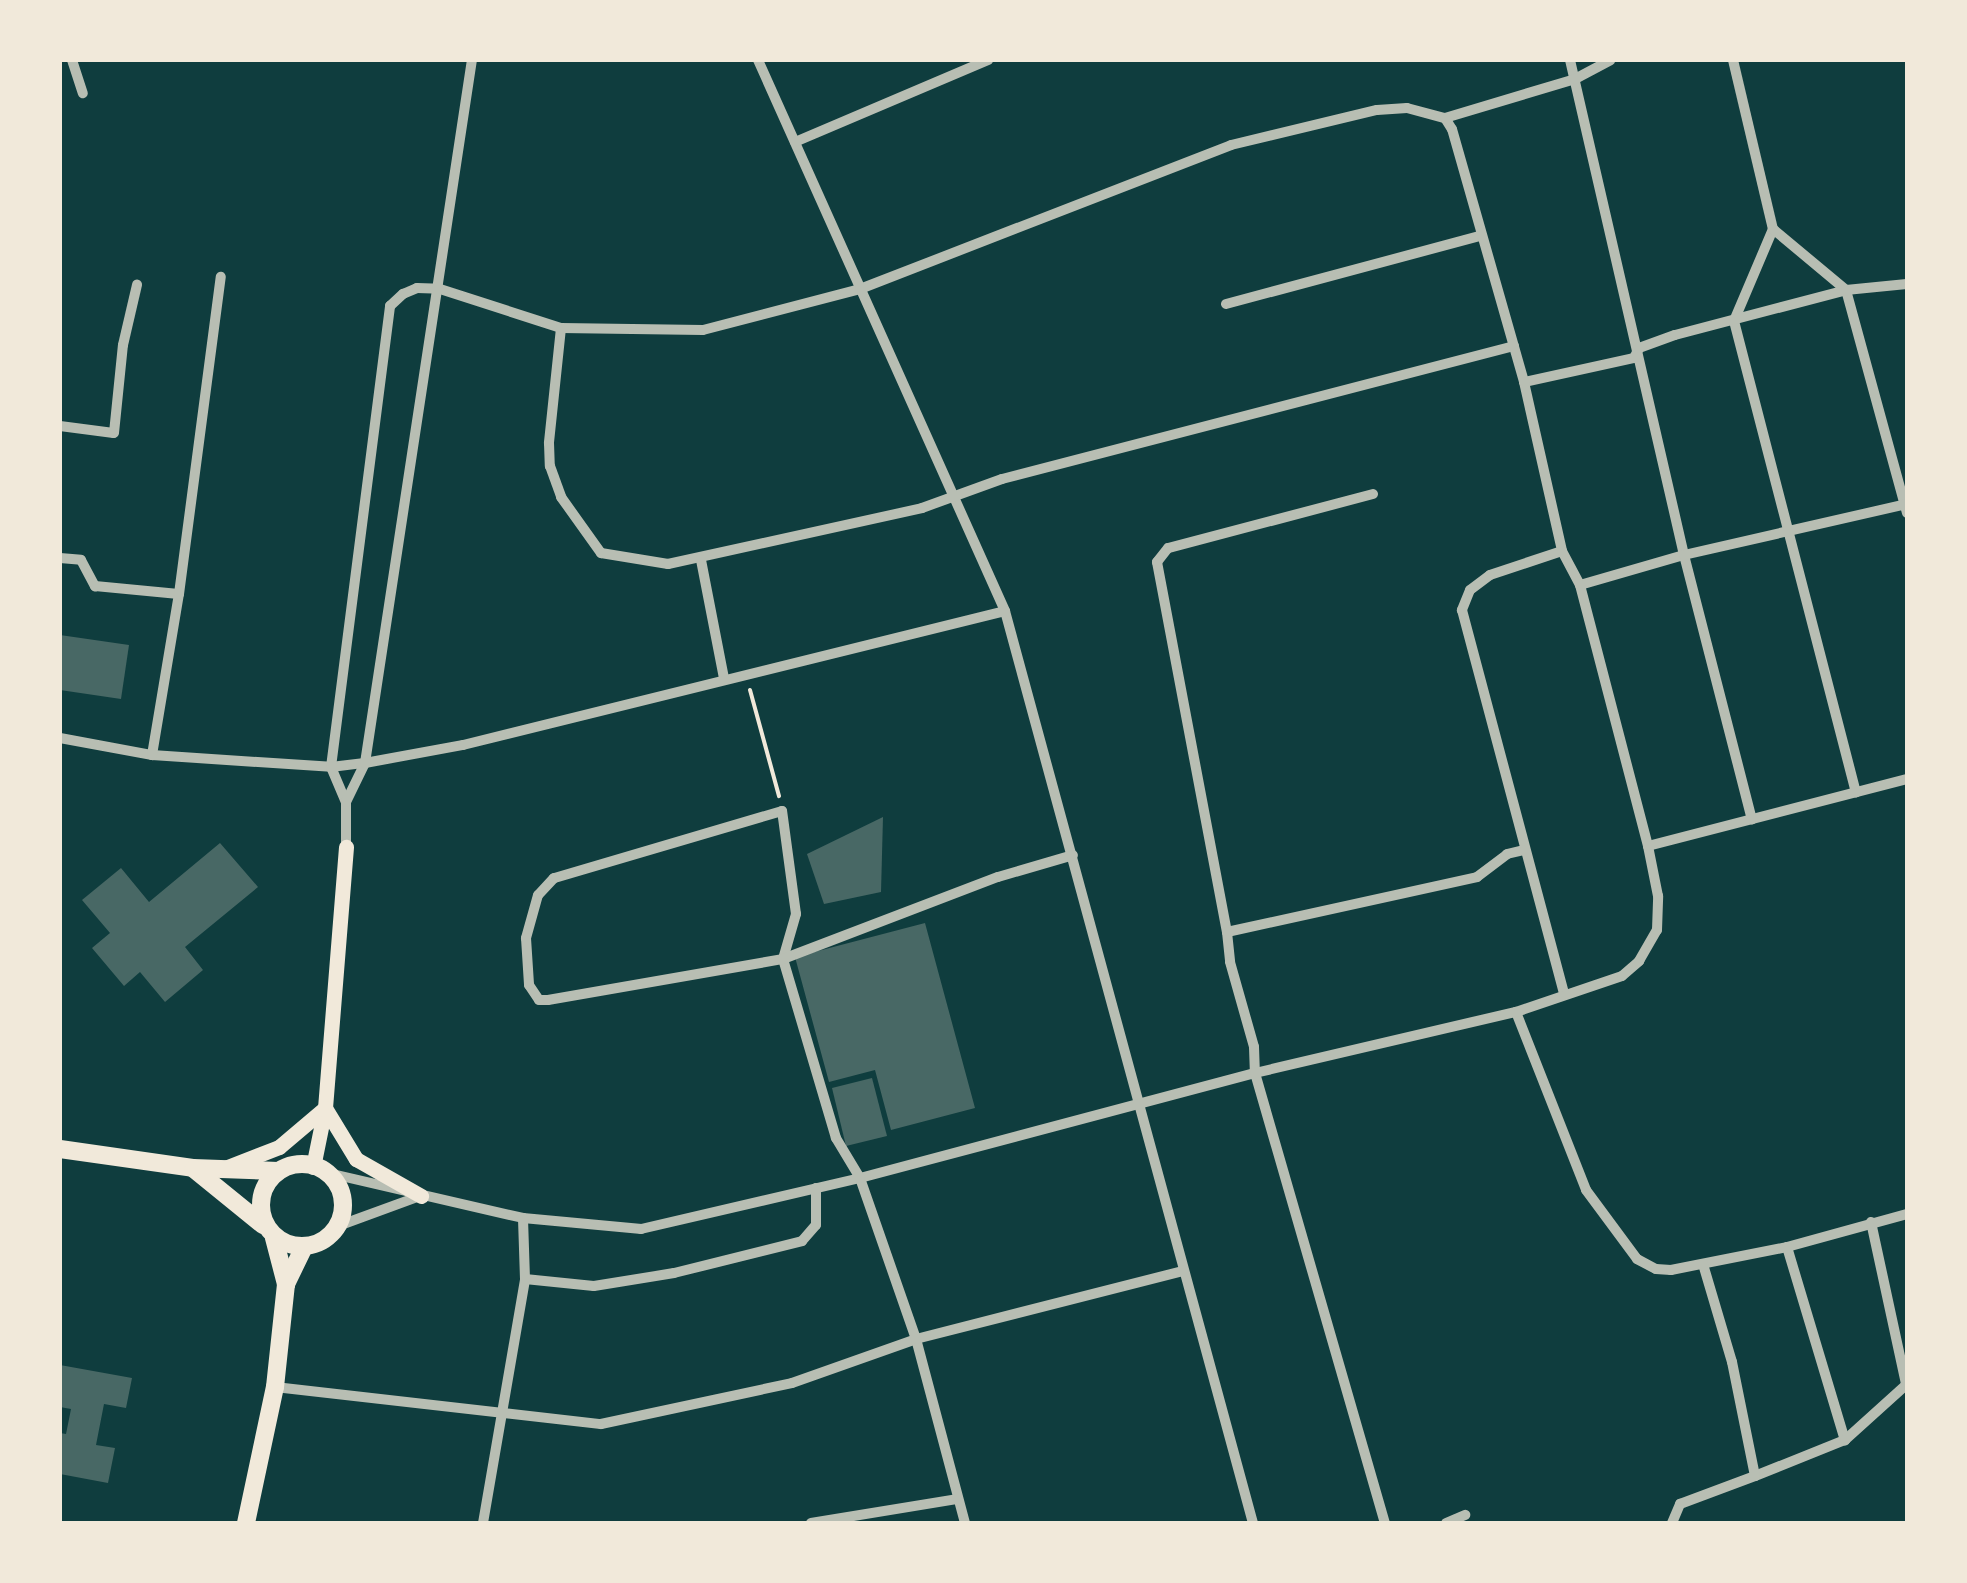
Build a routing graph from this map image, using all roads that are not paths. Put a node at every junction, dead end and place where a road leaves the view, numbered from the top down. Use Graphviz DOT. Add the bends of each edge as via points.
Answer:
graph roads {
  1 [pos="72,60"];
  2 [pos="472,60"];
  3 [pos="758,60"];
  4 [pos="988,60"];
  5 [pos="1570,60"];
  6 [pos="1610,60"];
  7 [pos="1733,60"];
  8 [pos="1575,80"];
  9 [pos="83,93"];
  10 [pos="1446,118"];
  11 [pos="794,142"];
  12 [pos="1773,228"];
  13 [pos="1479,236"];
  14 [pos="220,277"];
  15 [pos="137,284"];
  16 [pos="1907,284"];
  17 [pos="440,289"];
  18 [pos="860,290"];
  19 [pos="1846,290"];
  20 [pos="1226,304"];
  21 [pos="1734,321"];
  22 [pos="561,328"];
  23 [pos="1514,346"];
  24 [pos="1638,348"];
  25 [pos="1524,382"];
  26 [pos="60,426"];
  27 [pos="955,493"];
  28 [pos="1373,494"];
  29 [pos="1906,507"];
  30 [pos="1790,530"];
  31 [pos="1562,551"];
  32 [pos="1684,555"];
  33 [pos="60,558"];
  34 [pos="701,560"];
  35 [pos="1580,585"];
  36 [pos="178,594"];
  37 [pos="1004,611"];
  38 [pos="724,678"];
  39 [pos="60,738"];
  40 [pos="152,755"];
  41 [pos="365,763"];
  42 [pos="331,766"];
  43 [pos="1907,778"];
  44 [pos="1856,792"];
  45 [pos="346,802"];
  46 [pos="1752,819"];
  47 [pos="346,846"];
  48 [pos="1648,846"];
  49 [pos="1525,850"];
  50 [pos="1073,855"];
  51 [pos="1227,932"];
  52 [pos="783,959"];
  53 [pos="1564,994"];
  54 [pos="1516,1012"];
  55 [pos="1255,1073"];
  56 [pos="1137,1104"];
  57 [pos="326,1108"];
  58 [pos="60,1150"];
  59 [pos="193,1168"];
  60 [pos="221,1170"];
  61 [pos="320,1170"];
  62 [pos="278,1171"];
  63 [pos="860,1178"];
  64 [pos="816,1188"];
  65 [pos="421,1196"];
  66 [pos="1907,1214"];
  67 [pos="523,1218"];
  68 [pos="1871,1222"];
  69 [pos="338,1226"];
  70 [pos="271,1234"];
  71 [pos="304,1246"];
  72 [pos="1787,1246"];
  73 [pos="1704,1264"];
  74 [pos="1183,1271"];
  75 [pos="525,1279"];
  76 [pos="286,1284"];
  77 [pos="916,1339"];
  78 [pos="1906,1384"];
  79 [pos="275,1387"];
  80 [pos="504,1414"];
  81 [pos="1845,1440"];
  82 [pos="1754,1476"];
  83 [pos="958,1499"];
  84 [pos="1465,1515"];
  85 [pos="246,1523"];
  86 [pos="483,1523"];
  87 [pos="811,1523"];
  88 [pos="965,1523"];
  89 [pos="1252,1523"];
  90 [pos="1385,1523"];
  91 [pos="1446,1523"];
  92 [pos="1672,1523"];
  1 -- 9 [label="street"];
  2 -- 17 [label="street"];
  3 -- 11 [label="street"];
  4 -- 11 [label="street"];
  5 -- 8 [label="street"];
  6 -- 8 [label="street"];
  7 -- 12 [label="street"];
  8 -- 10 [label="street"];
  8 -- 24 [label="street"];
  10 -- 13 [label="street"];
  10 -- 18 [label="street" via="1407,108 1377,110 1231,145"];
  11 -- 18 [label="street"];
  12 -- 19 [label="street"];
  12 -- 21 [label="street"];
  13 -- 20 [label="street"];
  13 -- 23 [label="street"];
  14 -- 36 [label="street"];
  15 -- 26 [label="street" via="114,433"];
  16 -- 19 [label="street"];
  17 -- 22 [label="street"];
  17 -- 41 [label="street"];
  17 -- 42 [label="street" via="417,288 390,306"];
  18 -- 22 [label="street" via="703,330"];
  18 -- 27 [label="street"];
  19 -- 21 [label="street"];
  19 -- 29 [label="street"];
  21 -- 24 [label="street"];
  21 -- 30 [label="street"];
  22 -- 34 [label="street" via="549,443 561,497 601,553 668,564"];
  23 -- 25 [label="street"];
  23 -- 27 [label="street"];
  24 -- 25 [label="street" via="1634,358"];
  24 -- 32 [label="street"];
  25 -- 31 [label="street"];
  27 -- 34 [label="street" via="922,508"];
  27 -- 37 [label="street"];
  28 -- 51 [label="street" via="1168,548 1156,562"];
  29 -- 30 [label="street"];
  30 -- 32 [label="street"];
  30 -- 44 [label="street"];
  31 -- 35 [label="street"];
  31 -- 49 [label="street" via="1490,574 1470,590 1462,610"];
  32 -- 35 [label="street"];
  32 -- 46 [label="street"];
  33 -- 36 [label="street" via="81,560 95,586"];
  34 -- 38 [label="street"];
  35 -- 48 [label="street"];
  36 -- 40 [label="street"];
  37 -- 38 [label="street"];
  37 -- 50 [label="street"];
  38 -- 41 [label="street" via="463,745"];
  39 -- 40 [label="street"];
  40 -- 42 [label="street"];
  41 -- 42 [label="street"];
  41 -- 45 [label="street"];
  42 -- 45 [label="street"];
  43 -- 44 [label="street"];
  44 -- 46 [label="street"];
  45 -- 47 [label="street"];
  46 -- 48 [label="street"];
  47 -- 57 [label="main road"];
  48 -- 53 [label="street" via="1658,896 1650,944 1622,976"];
  49 -- 51 [label="street" via="1507,854 1477,877"];
  49 -- 53 [label="street"];
  50 -- 52 [label="street"];
  50 -- 56 [label="street"];
  51 -- 55 [label="street"];
  52 -- 52 [label="street" via="539,1000 528,985 526,938 538,895 554,878 782,811 796,914"];
  52 -- 63 [label="street" via="836,1138"];
  53 -- 54 [label="street"];
  54 -- 55 [label="street"];
  54 -- 73 [label="street" via="1586,1190 1614,1232 1637,1259 1656,1269"];
  55 -- 56 [label="street"];
  55 -- 90 [label="street"];
  56 -- 63 [label="street"];
  56 -- 74 [label="street"];
  57 -- 60 [label="main road" via="278,1147"];
  57 -- 61 [label="main road"];
  57 -- 65 [label="main road" via="356,1159"];
  58 -- 59 [label="highway"];
  59 -- 60 [label="highway"];
  59 -- 70 [label="highway"];
  60 -- 62 [label="highway"];
  61 -- 62 [label="highway" via="301,1164"];
  61 -- 65 [label="street"];
  61 -- 69 [label="highway" via="343,1199"];
  62 -- 70 [label="highway" via="260,1202"];
  63 -- 64 [label="street"];
  63 -- 77 [label="street"];
  64 -- 67 [label="street" via="641,1229"];
  64 -- 75 [label="street" via="816,1226 802,1241 594,1286"];
  65 -- 67 [label="street"];
  65 -- 69 [label="street"];
  66 -- 68 [label="street"];
  67 -- 75 [label="street"];
  68 -- 72 [label="street"];
  68 -- 78 [label="street"];
  69 -- 71 [label="highway"];
  70 -- 71 [label="highway"];
  70 -- 76 [label="highway"];
  71 -- 76 [label="highway"];
  72 -- 73 [label="street"];
  72 -- 81 [label="street"];
  73 -- 82 [label="street"];
  74 -- 77 [label="street"];
  74 -- 89 [label="street"];
  75 -- 80 [label="street"];
  76 -- 79 [label="highway"];
  77 -- 80 [label="street" via="792,1383 676,1411 601,1424"];
  77 -- 83 [label="street"];
  78 -- 81 [label="street"];
  79 -- 80 [label="street"];
  79 -- 85 [label="highway"];
  80 -- 86 [label="street"];
  81 -- 82 [label="street"];
  82 -- 92 [label="street" via="1680,1504"];
  83 -- 87 [label="street"];
  83 -- 88 [label="street"];
  84 -- 91 [label="street"];
}
